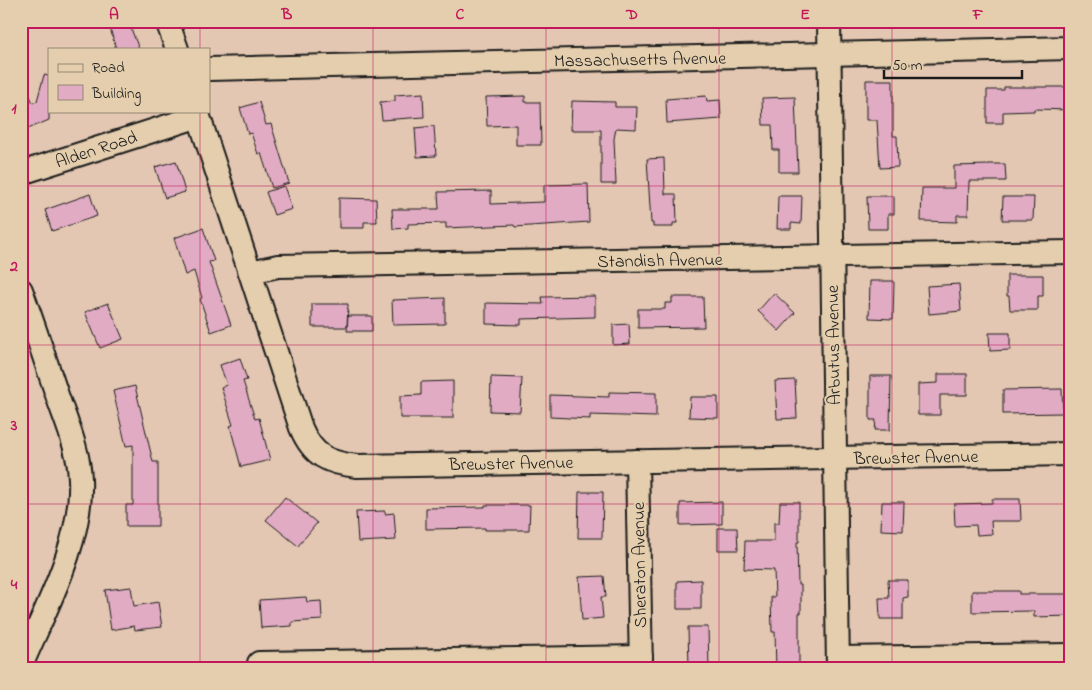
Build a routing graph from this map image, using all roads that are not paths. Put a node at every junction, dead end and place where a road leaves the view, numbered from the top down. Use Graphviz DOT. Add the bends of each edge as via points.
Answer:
graph roads {
  1 [pos="167,21"];
  2 [pos="829,21"];
  3 [pos="177,48"];
  4 [pos="1071,48"];
  5 [pos="829,54"];
  6 [pos="210,69"];
  7 [pos="198,114"];
  8 [pos="21,173"];
  9 [pos="1071,252"];
  10 [pos="832,257"];
  11 [pos="250,272"];
  12 [pos="21,290"];
  13 [pos="1071,454"];
  14 [pos="835,458"];
  15 [pos="637,461"];
  16 [pos="1071,654"];
  17 [pos="23,660"];
  18 [pos="259,663"];
  19 [pos="641,663"];
  20 [pos="838,664"];
  1 -- 3 [label="street"];
  2 -- 5 [label="street, Arbutus Avenue"];
  4 -- 5 [label="street, Massachusetts Avenue"];
  5 -- 6 [label="street, Massachusetts Avenue"];
  5 -- 10 [label="street, Arbutus Avenue"];
  7 -- 8 [label="street, Alden Road"];
  7 -- 11 [label="street, Brewster Avenue"];
  9 -- 10 [label="street, Standish Avenue"];
  10 -- 11 [label="street, Standish Avenue" via="278,266"];
  10 -- 14 [label="street, Arbutus Avenue"];
  11 -- 15 [label="street, Brewster Avenue" via="301,428 311,447 327,459 357,466"];
  12 -- 17 [label="street" via="70,431 80,477 71,541 60,576"];
  13 -- 14 [label="street, Brewster Avenue"];
  14 -- 15 [label="street, Brewster Avenue"];
  14 -- 20 [label="street, Arbutus Avenue"];
  15 -- 19 [label="street, Sheraton Avenue"];
  16 -- 20 [label="street"];
  18 -- 19 [label="street"];
}
